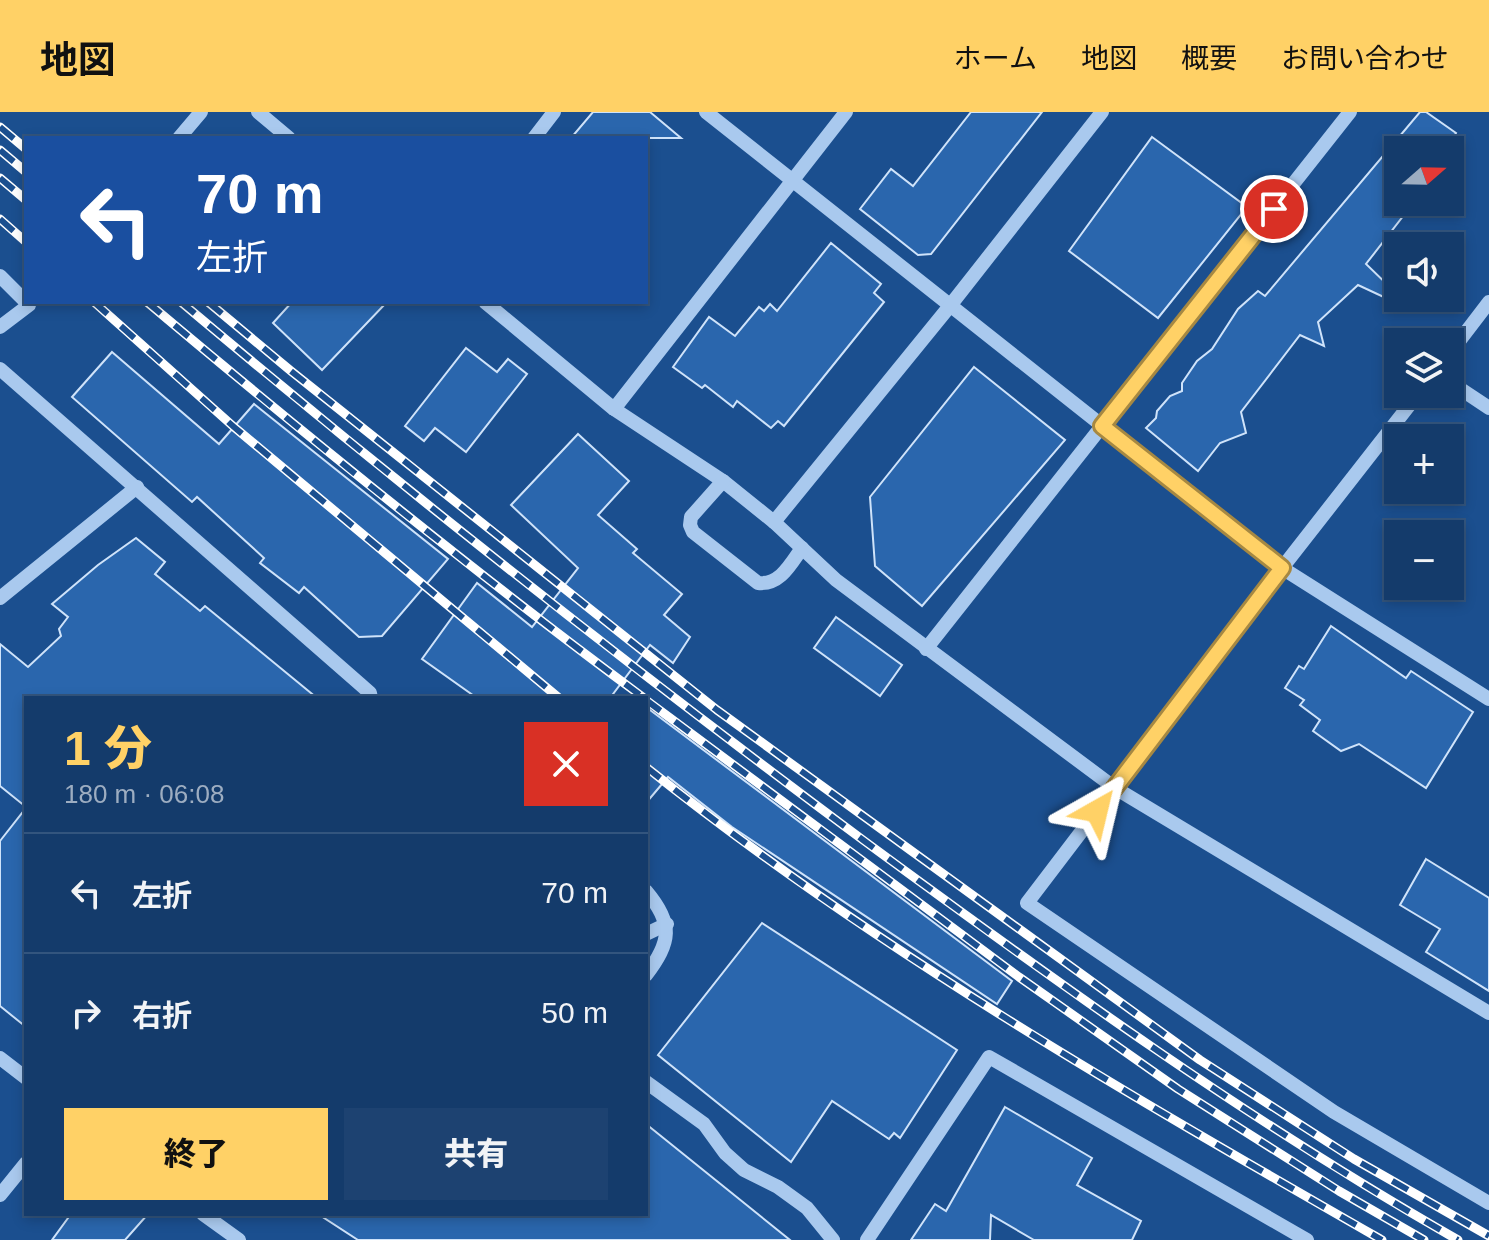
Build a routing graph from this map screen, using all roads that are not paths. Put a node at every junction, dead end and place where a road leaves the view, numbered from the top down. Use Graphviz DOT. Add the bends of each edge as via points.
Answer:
graph roads {
  1 [pos="201,112"];
  2 [pos="258,112"];
  3 [pos="554,112"];
  4 [pos="706,112"];
  5 [pos="846,112"];
  6 [pos="1102,112"];
  7 [pos="1350,112"];
  8 [pos="181,136"];
  9 [pos="287,136"];
  10 [pos="536,136"];
  11 [pos="793,180"];
  12 [pos="0,276"];
  13 [pos="24,300"];
  14 [pos="1489,302"];
  15 [pos="26,304"];
  16 [pos="487,304"];
  17 [pos="949,307"];
  18 [pos="0,327"];
  19 [pos="1464,335"];
  20 [pos="0,369"];
  21 [pos="1464,391"];
  22 [pos="1407,408"];
  23 [pos="1489,408"];
  24 [pos="614,409"];
  25 [pos="1102,426"];
  26 [pos="723,481"];
  27 [pos="137,487"];
  28 [pos="774,522"];
  29 [pos="802,548"];
  30 [pos="1282,568"];
  31 [pos="0,598"];
  32 [pos="926,649"];
  33 [pos="371,696"];
  34 [pos="1489,699"];
  35 [pos="1115,788"];
  36 [pos="648,893"];
  37 [pos="667,924"];
  38 [pos="648,933"];
  39 [pos="648,972"];
  40 [pos="1489,1013"];
  41 [pos="0,1058"];
  42 [pos="24,1076"];
  43 [pos="648,1083"];
  44 [pos="24,1165"];
  45 [pos="0,1195"];
  46 [pos="1489,1203"];
  47 [pos="206,1216"];
  48 [pos="239,1240"];
  49 [pos="833,1240"];
  50 [pos="867,1240"];
  51 [pos="1307,1240"];
  1 -- 8 [label="street"];
  2 -- 9 [label="street"];
  3 -- 10 [label="street"];
  4 -- 11 [label="street"];
  5 -- 11 [label="street"];
  6 -- 17 [label="street"];
  7 -- 25 [label="street"];
  11 -- 17 [label="street"];
  11 -- 24 [label="street"];
  12 -- 13 [label="street"];
  14 -- 19 [label="street"];
  15 -- 18 [label="street"];
  16 -- 24 [label="street"];
  17 -- 25 [label="street"];
  17 -- 28 [label="street"];
  20 -- 27 [label="street"];
  21 -- 23 [label="street"];
  22 -- 30 [label="street"];
  24 -- 26 [label="street"];
  25 -- 30 [label="street"];
  25 -- 32 [label="street"];
  26 -- 28 [label="street"];
  26 -- 29 [label="street" via="691,517 693,532 758,583 777,581"];
  27 -- 31 [label="street"];
  27 -- 33 [label="street"];
  28 -- 29 [label="street"];
  29 -- 32 [label="street"];
  30 -- 34 [label="street"];
  30 -- 35 [label="street"];
  32 -- 35 [label="street"];
  35 -- 40 [label="street"];
  35 -- 46 [label="street" via="1027,903 1334,1112"];
  36 -- 37 [label="street"];
  37 -- 38 [label="street"];
  37 -- 39 [label="street" via="666,941"];
  41 -- 42 [label="street"];
  43 -- 49 [label="street" via="704,1124 744,1170 807,1208"];
  44 -- 45 [label="street"];
  47 -- 48 [label="street"];
  50 -- 51 [label="street" via="989,1057"];
}
